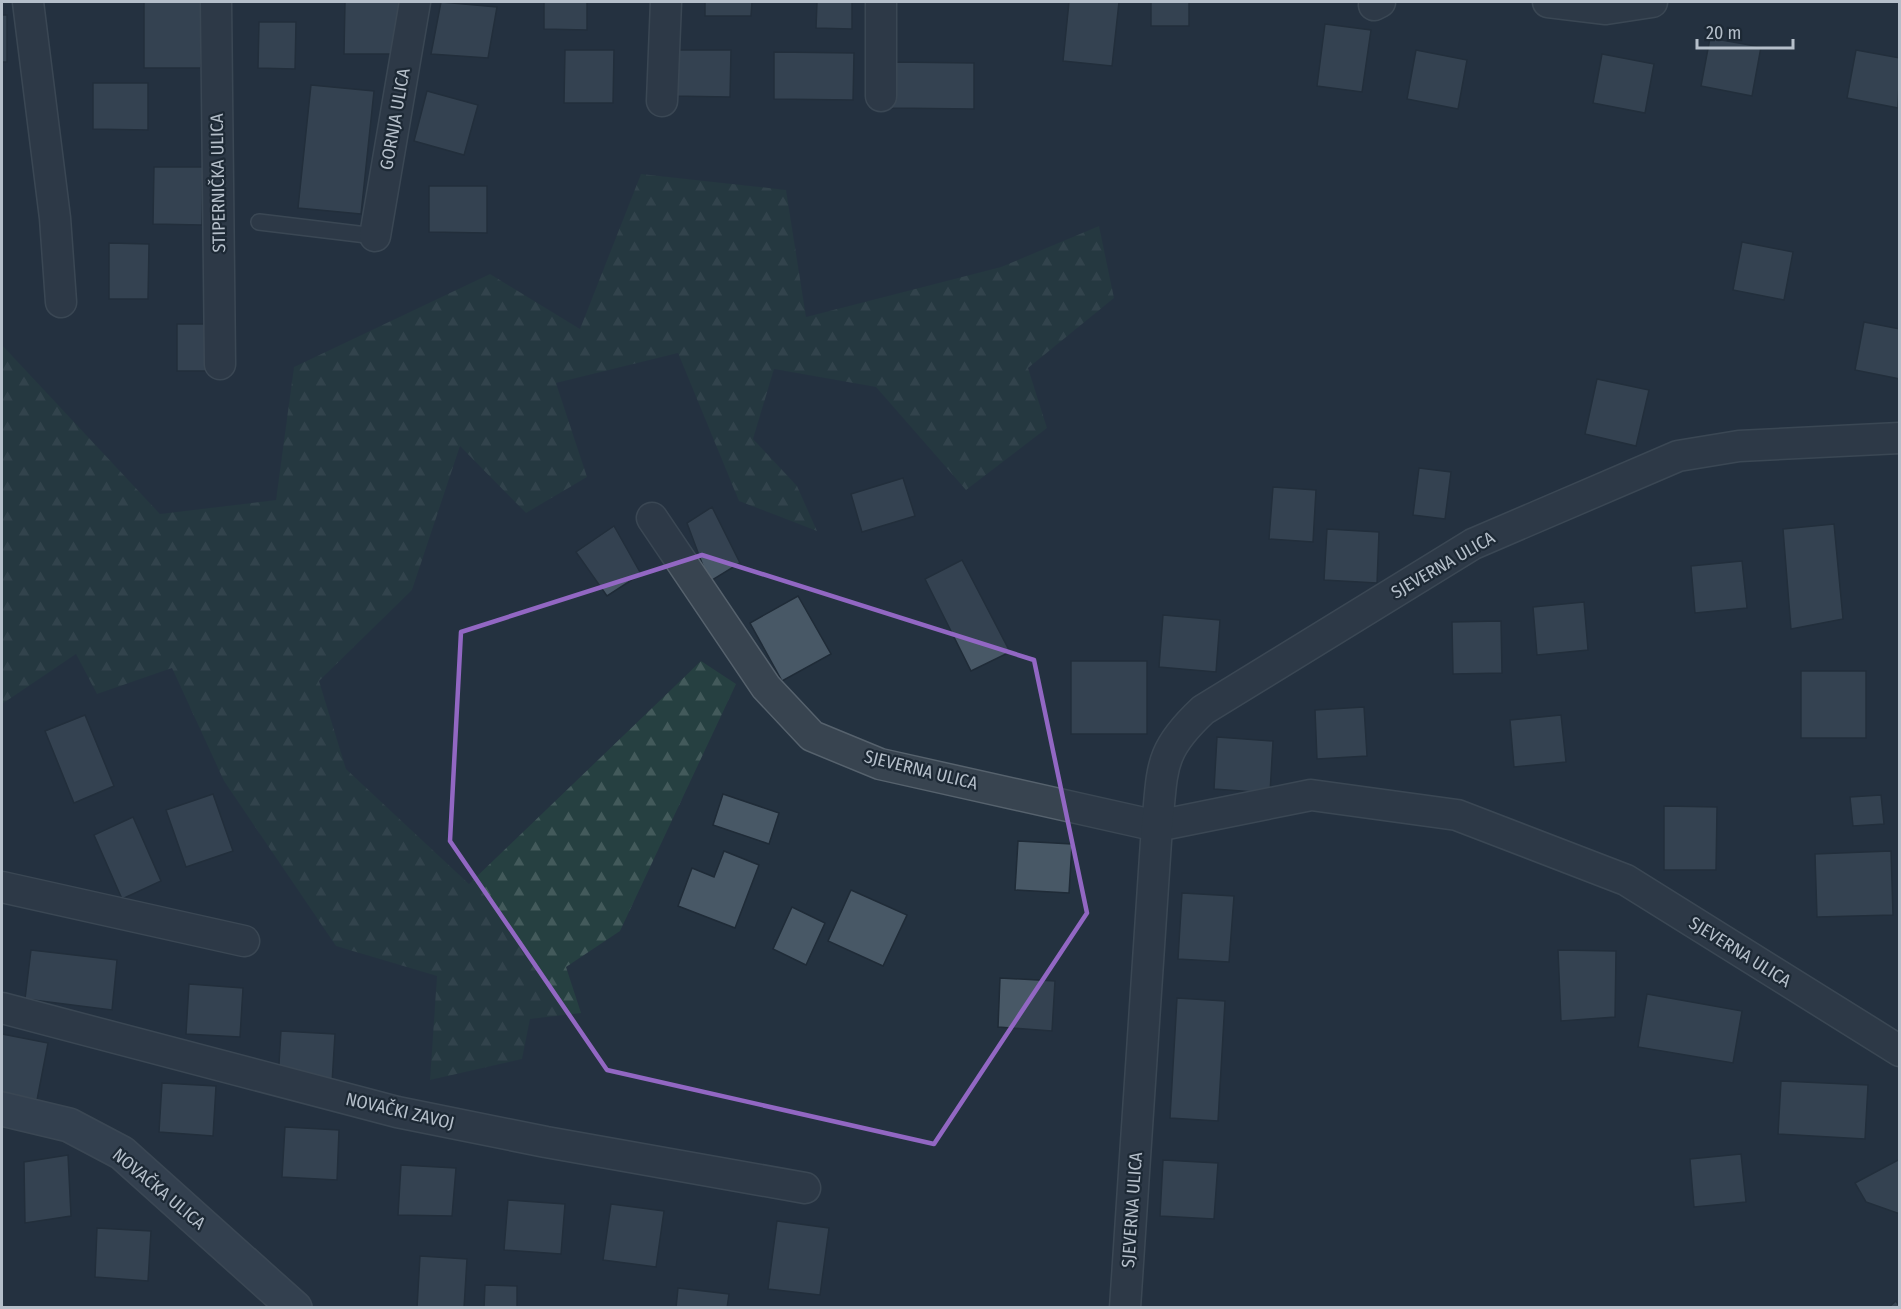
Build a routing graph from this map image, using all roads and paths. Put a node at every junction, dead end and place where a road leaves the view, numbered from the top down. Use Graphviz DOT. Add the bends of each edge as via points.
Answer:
graph roads {
  1 [pos="28,2"];
  2 [pos="216,2"];
  3 [pos="415,2"];
  4 [pos="666,2"];
  5 [pos="880,2"];
  6 [pos="1548,2"];
  7 [pos="1652,2"];
  8 [pos="881,96"];
  9 [pos="662,101"];
  10 [pos="259,222"];
  11 [pos="375,236"];
  12 [pos="61,302"];
  13 [pos="220,364"];
  14 [pos="1899,438"];
  15 [pos="652,518"];
  16 [pos="1157,826"];
  17 [pos="2,887"];
  18 [pos="244,941"];
  19 [pos="2,1008"];
  20 [pos="1899,1052"];
  21 [pos="2,1109"];
  22 [pos="805,1188"];
  23 [pos="295,1308"];
  24 [pos="1125,1308"];
  1 -- 12 [label="street" via="55,218"];
  2 -- 13 [label="street, STIPERNIČKA ULICA"];
  3 -- 11 [label="street, GORNJA ULICA"];
  4 -- 9 [label="street"];
  5 -- 8 [label="street"];
  6 -- 7 [label="street" via="1606,9"];
  10 -- 11 [label="lane"];
  14 -- 16 [label="street, SJEVERNA ULICA" via="1750,445 1678,456 1473,544 1203,710 1178,733 1163,764"];
  15 -- 16 [label="street, SJEVERNA ULICA" via="766,687 812,736 880,764"];
  16 -- 20 [label="street, SJEVERNA ULICA" via="1311,795 1457,815 1626,880"];
  16 -- 24 [label="street, SJEVERNA ULICA"];
  17 -- 18 [label="street"];
  19 -- 22 [label="street, NOVAČKI ZAVOJ" via="397,1112"];
  21 -- 23 [label="street, NOVAČKA ULICA" via="69,1125 122,1153"];
}
